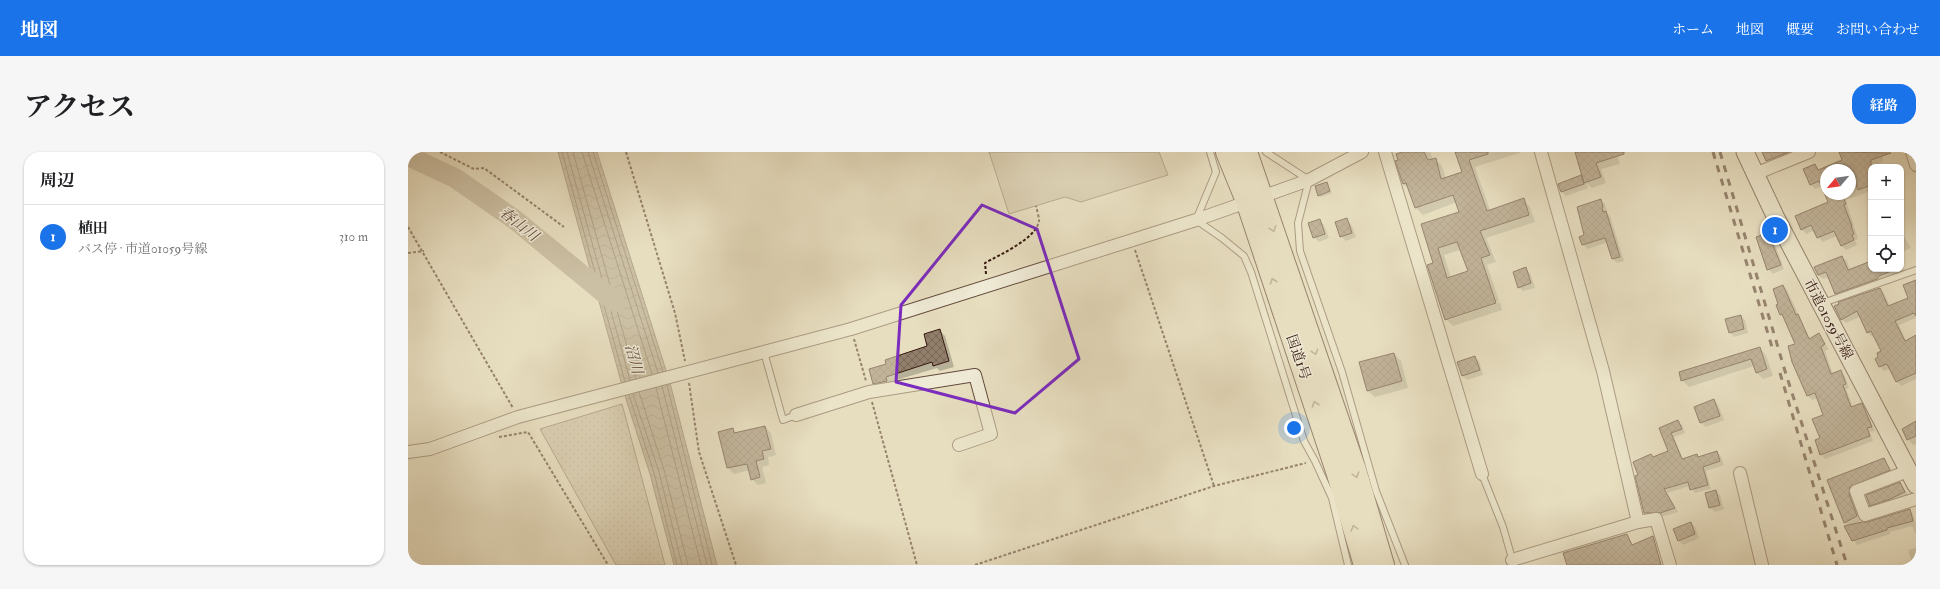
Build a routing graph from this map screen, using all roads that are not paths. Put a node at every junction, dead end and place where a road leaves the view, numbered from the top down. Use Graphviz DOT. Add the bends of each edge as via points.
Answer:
graph roads {
  1 [pos="1210,152"];
  2 [pos="1227,152"];
  3 [pos="1246,152"];
  4 [pos="1266,152"];
  5 [pos="1362,152"];
  6 [pos="1385,152"];
  7 [pos="1541,152"];
  8 [pos="1745,152"];
  9 [pos="1810,152"];
  10 [pos="1912,152"];
  11 [pos="1916,166"];
  12 [pos="1755,174"];
  13 [pos="1309,180"];
  14 [pos="1254,199"];
  15 [pos="1196,220"];
  16 [pos="1916,270"];
  17 [pos="1821,304"];
  18 [pos="764,352"];
  19 [pos="796,416"];
  20 [pos="959,445"];
  21 [pos="408,452"];
  22 [pos="1740,473"];
  23 [pos="1482,474"];
  24 [pos="1912,478"];
  25 [pos="1916,499"];
  26 [pos="1638,522"];
  27 [pos="1513,562"];
  28 [pos="1348,565"];
  29 [pos="1365,565"];
  30 [pos="1383,565"];
  31 [pos="1405,565"];
  32 [pos="1670,565"];
  33 [pos="1762,565"];
  1 -- 15 [label="lane" via="1216,172"];
  2 -- 14 [label="highway, 国道1号"];
  3 -- 14 [label="highway, 国道1号"];
  4 -- 13 [label="lane"];
  5 -- 13 [label="street"];
  6 -- 23 [label="street"];
  7 -- 26 [label="street" via="1603,371"];
  8 -- 12 [label="street, 市道01059号線"];
  9 -- 12 [label="street"];
  10 -- 11 [label="street"];
  12 -- 17 [label="street, 市道01059号線"];
  13 -- 14 [label="street"];
  13 -- 31 [label="lane" via="1298,223 1300,251 1342,372 1376,491"];
  14 -- 15 [label="street"];
  29 -- 14 [label="highway, 国道1号, one-way"];
  14 -- 30 [label="highway, 国道1号, one-way" via="1355,470"];
  15 -- 18 [label="street" via="851,329"];
  15 -- 28 [label="lane" via="1244,256 1304,441 1332,498"];
  16 -- 17 [label="lane"];
  17 -- 24 [label="street, 市道01059号線"];
  18 -- 19 [label="lane" via="783,420"];
  18 -- 21 [label="street" via="518,418 430,449"];
  19 -- 20 [label="street" via="869,392 975,374 991,434"];
  22 -- 33 [label="street"];
  23 -- 27 [label="lane" via="1503,527"];
  24 -- 25 [label="street" via="1856,491 1865,515"];
  26 -- 27 [label="street"];
  26 -- 32 [label="street" via="1656,519"];
}
